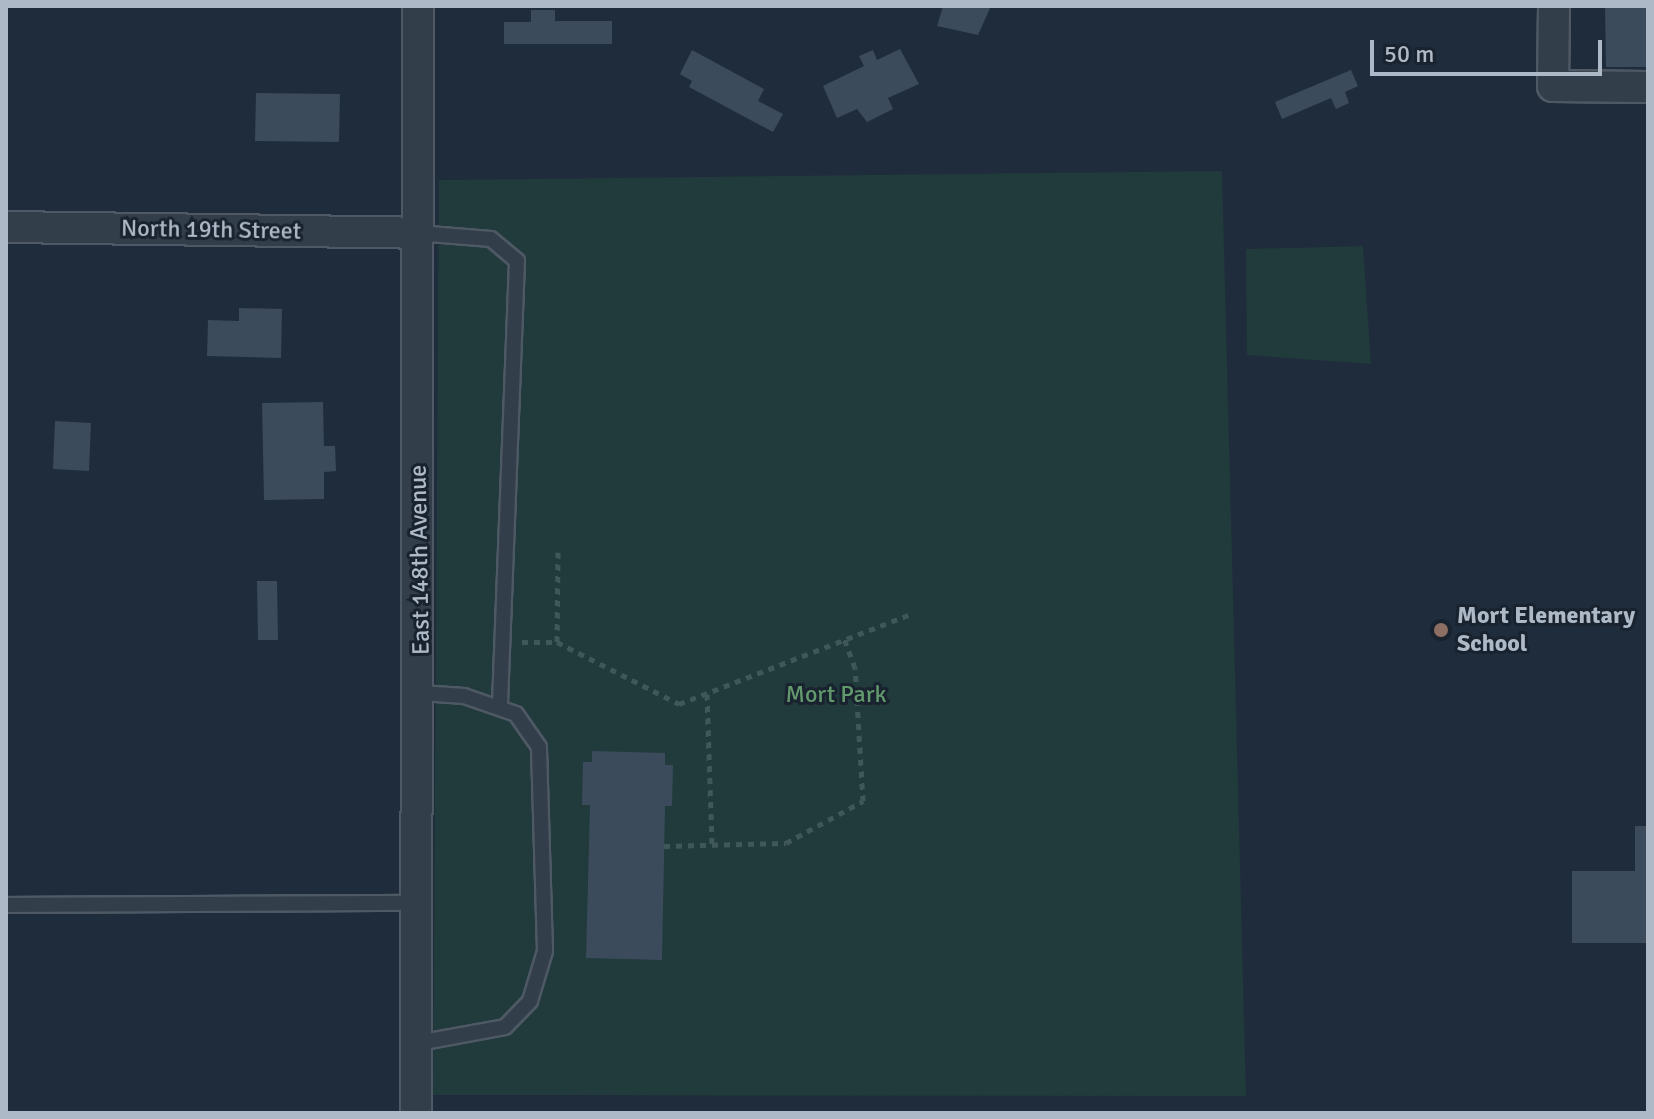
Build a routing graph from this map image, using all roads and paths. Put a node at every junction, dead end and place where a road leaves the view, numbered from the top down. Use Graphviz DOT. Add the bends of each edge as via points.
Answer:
graph roads {
  1 [pos="418,6"];
  2 [pos="1554,6"];
  3 [pos="1648,87"];
  4 [pos="6,227"];
  5 [pos="417,233"];
  6 [pos="558,552"];
  7 [pos="908,615"];
  8 [pos="844,638"];
  9 [pos="506,642"];
  10 [pos="557,642"];
  11 [pos="421,693"];
  12 [pos="707,694"];
  13 [pos="500,707"];
  14 [pos="664,846"];
  15 [pos="712,846"];
  16 [pos="419,903"];
  17 [pos="6,905"];
  18 [pos="418,1043"];
  19 [pos="416,1113"];
  1 -- 5 [label="street, East 148th Avenue"];
  2 -- 3 [label="street" via="1553,86"];
  4 -- 5 [label="street, North 19th Street"];
  5 -- 9 [label="lane" via="491,239 517,261"];
  5 -- 11 [label="street, East 148th Avenue"];
  6 -- 10 [label="path"];
  7 -- 8 [label="path"];
  8 -- 12 [label="path"];
  8 -- 15 [label="path" via="855,668 863,801 786,843"];
  9 -- 10 [label="path"];
  9 -- 13 [label="lane"];
  10 -- 12 [label="path" via="675,704"];
  11 -- 13 [label="lane"];
  11 -- 16 [label="street, East 148th Avenue"];
  12 -- 15 [label="path"];
  13 -- 18 [label="lane" via="529,727 543,763 540,978 505,1027"];
  14 -- 15 [label="path"];
  16 -- 17 [label="lane"];
  16 -- 18 [label="street, East 148th Avenue"];
  18 -- 19 [label="street, East 148th Avenue"];
}
